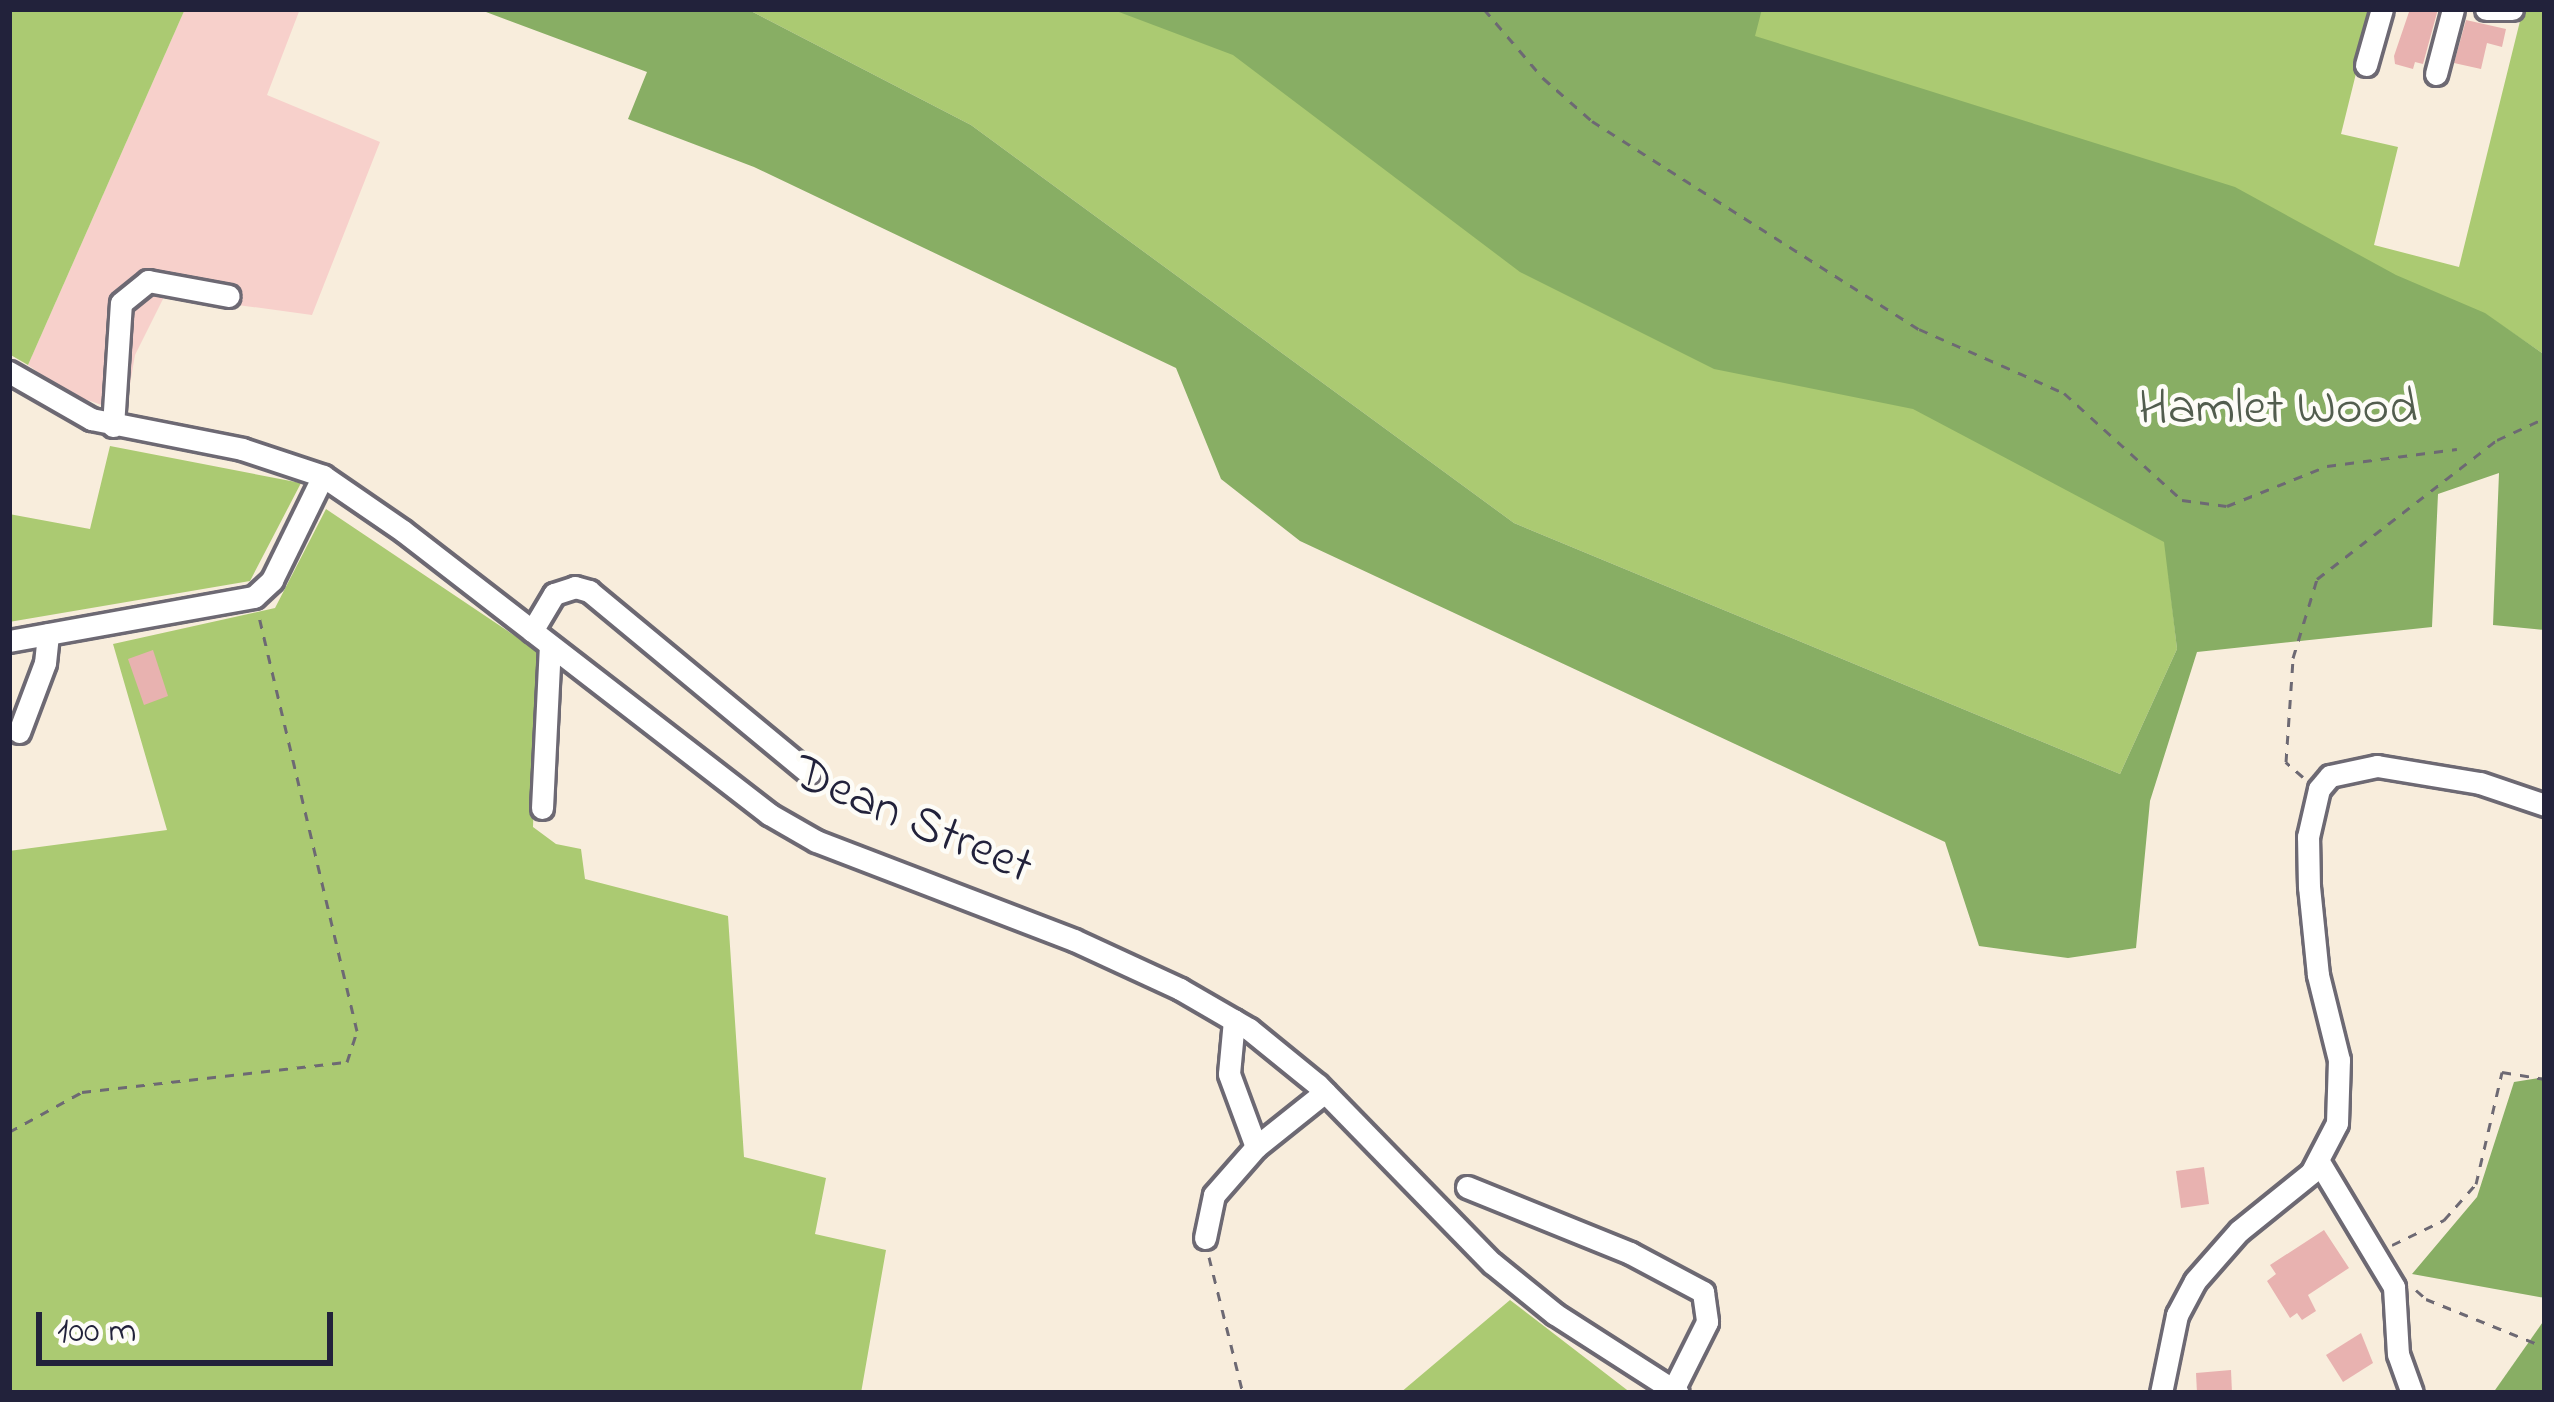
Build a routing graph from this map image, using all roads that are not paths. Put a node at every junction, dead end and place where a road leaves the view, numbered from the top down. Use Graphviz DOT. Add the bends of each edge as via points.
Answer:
graph roads {
  1 [pos="2382,9"];
  2 [pos="2452,9"];
  3 [pos="2486,9"];
  4 [pos="2512,9"];
  5 [pos="2366,65"];
  6 [pos="2436,74"];
  7 [pos="229,296"];
  8 [pos="9,371"];
  9 [pos="113,425"];
  10 [pos="323,476"];
  11 [pos="48,634"];
  12 [pos="541,638"];
  13 [pos="9,641"];
  14 [pos="19,732"];
  15 [pos="808,772"];
  16 [pos="2545,805"];
  17 [pos="542,808"];
  18 [pos="1234,1020"];
  19 [pos="1324,1092"];
  20 [pos="1256,1147"];
  21 [pos="2318,1162"];
  22 [pos="1467,1187"];
  23 [pos="1204,1238"];
  24 [pos="1676,1391"];
  25 [pos="2161,1393"];
  26 [pos="2412,1393"];
  1 -- 5 [label="street"];
  2 -- 6 [label="street"];
  3 -- 4 [label="street"];
  7 -- 9 [label="street" via="148,281 121,303"];
  8 -- 9 [label="street, Dean Street"];
  9 -- 10 [label="street, Dean Street" via="242,449"];
  10 -- 11 [label="street" via="272,580 254,597"];
  10 -- 12 [label="street, Dean Street"];
  11 -- 13 [label="street"];
  11 -- 14 [label="street"];
  12 -- 15 [label="street" via="554,594 589,591"];
  12 -- 17 [label="street"];
  12 -- 18 [label="street, Dean Street" via="769,814 816,841 1074,940"];
  16 -- 21 [label="street" via="2480,783 2378,766 2330,776 2318,789 2308,837 2311,908 2341,1090 2337,1123"];
  18 -- 19 [label="street, Dean Street"];
  18 -- 20 [label="street" via="1229,1074"];
  19 -- 20 [label="street"];
  19 -- 24 [label="street, Dean Street" via="1492,1263"];
  20 -- 23 [label="street" via="1214,1195"];
  21 -- 25 [label="street" via="2195,1281 2176,1315"];
  21 -- 26 [label="street" via="2394,1287 2398,1354"];
  22 -- 24 [label="street" via="1703,1292 1707,1322"];
}
